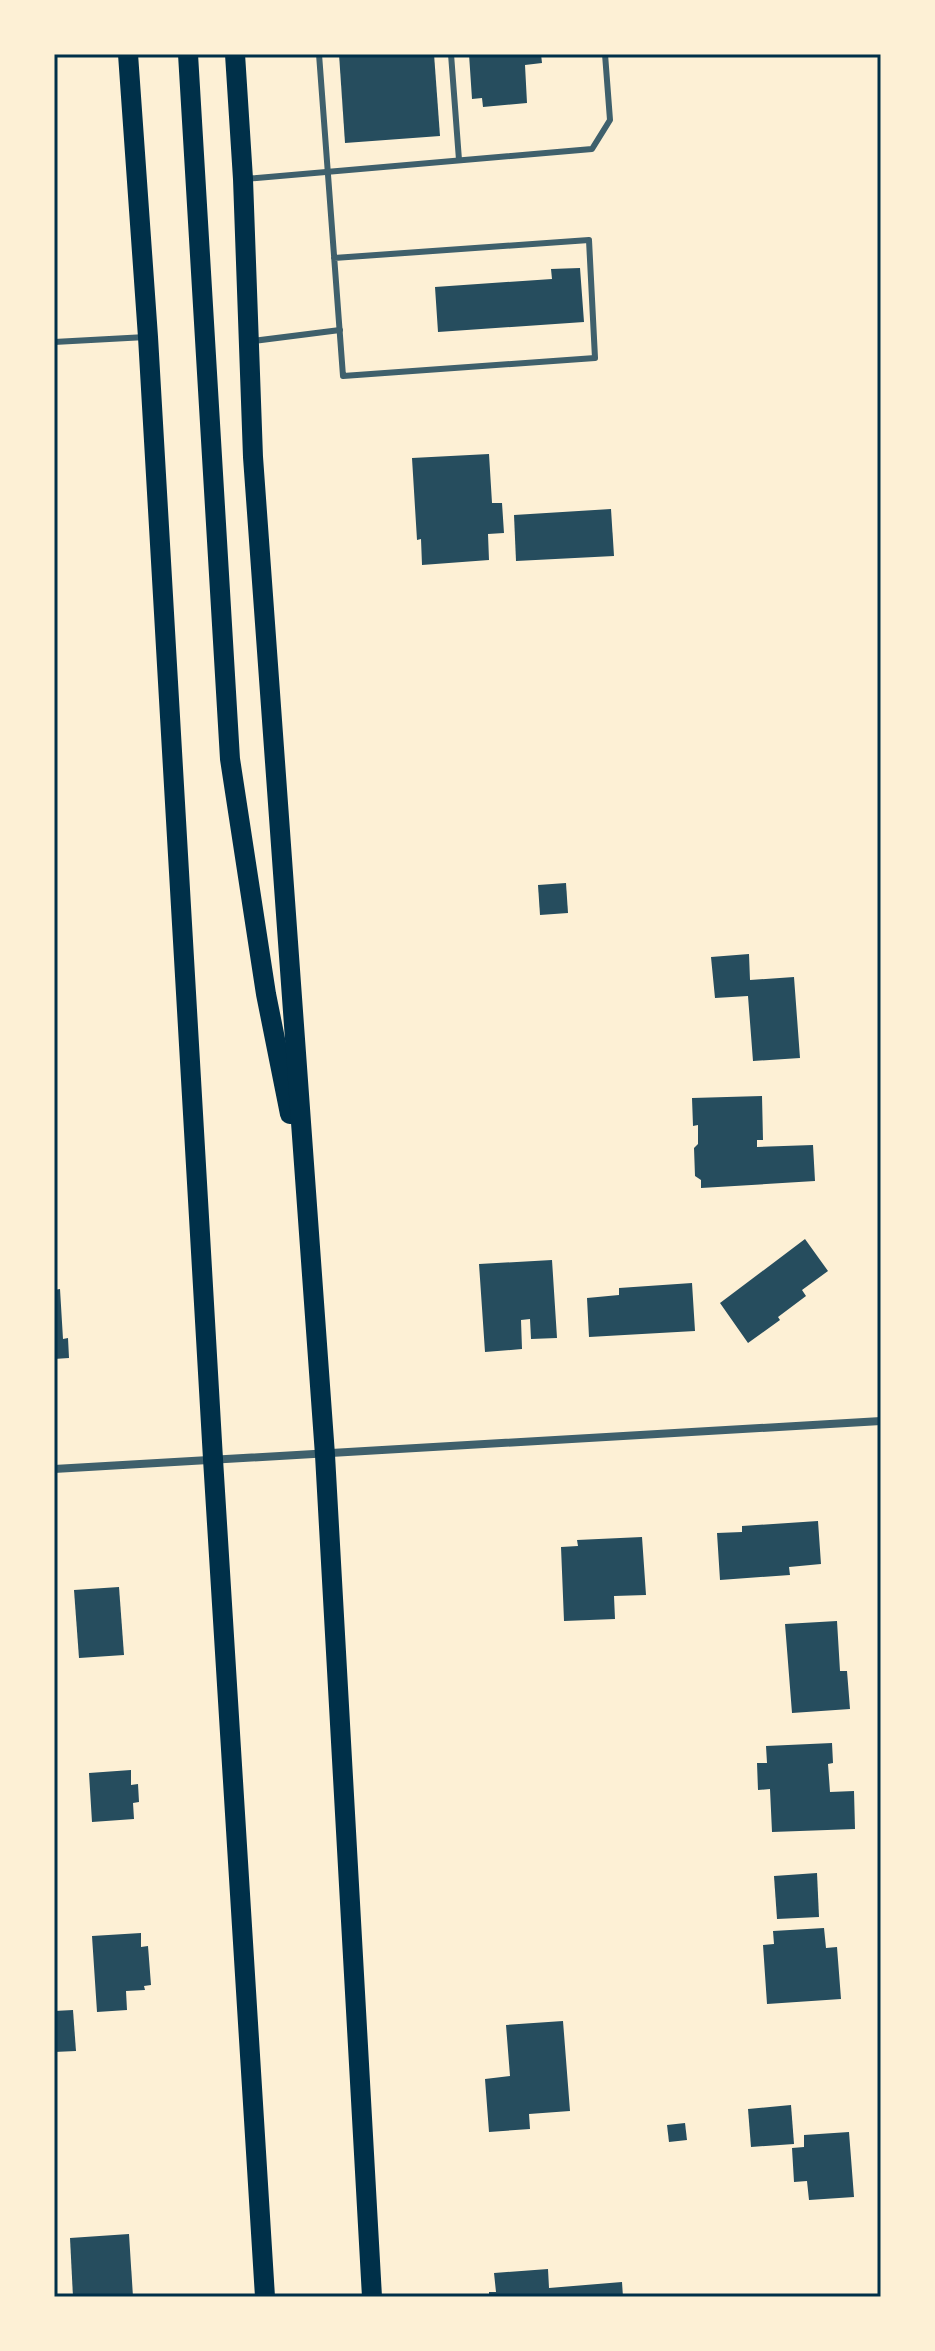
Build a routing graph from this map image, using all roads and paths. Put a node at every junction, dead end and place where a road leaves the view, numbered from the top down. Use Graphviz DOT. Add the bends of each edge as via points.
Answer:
graph roads {
  1 [pos="128,54"];
  2 [pos="188,54"];
  3 [pos="235,54"];
  4 [pos="319,54"];
  5 [pos="451,54"];
  6 [pos="605,54"];
  7 [pos="459,160"];
  8 [pos="328,171"];
  9 [pos="243,179"];
  10 [pos="334,258"];
  11 [pos="340,330"];
  12 [pos="148,337"];
  13 [pos="249,341"];
  14 [pos="54,342"];
  15 [pos="306,1197"];
  16 [pos="881,1421"];
  17 [pos="325,1455"];
  18 [pos="213,1459"];
  19 [pos="54,1469"];
  20 [pos="265,2297"];
  21 [pos="372,2297"];
  1 -- 12 [label="main road"];
  2 -- 15 [label="main road" via="230,759 266,994"];
  3 -- 9 [label="main road"];
  4 -- 8 [label="lane"];
  5 -- 7 [label="lane"];
  6 -- 7 [label="lane" via="610,120 592,149"];
  7 -- 8 [label="lane"];
  8 -- 9 [label="lane"];
  8 -- 10 [label="lane"];
  9 -- 13 [label="main road"];
  10 -- 11 [label="lane"];
  10 -- 11 [label="lane" via="589,240 595,358 343,376"];
  11 -- 13 [label="lane"];
  12 -- 14 [label="lane"];
  12 -- 18 [label="main road"];
  13 -- 15 [label="main road"];
  15 -- 17 [label="main road"];
  16 -- 17 [label="street"];
  17 -- 18 [label="street"];
  17 -- 21 [label="main road"];
  18 -- 19 [label="street"];
  18 -- 20 [label="main road"];
}
